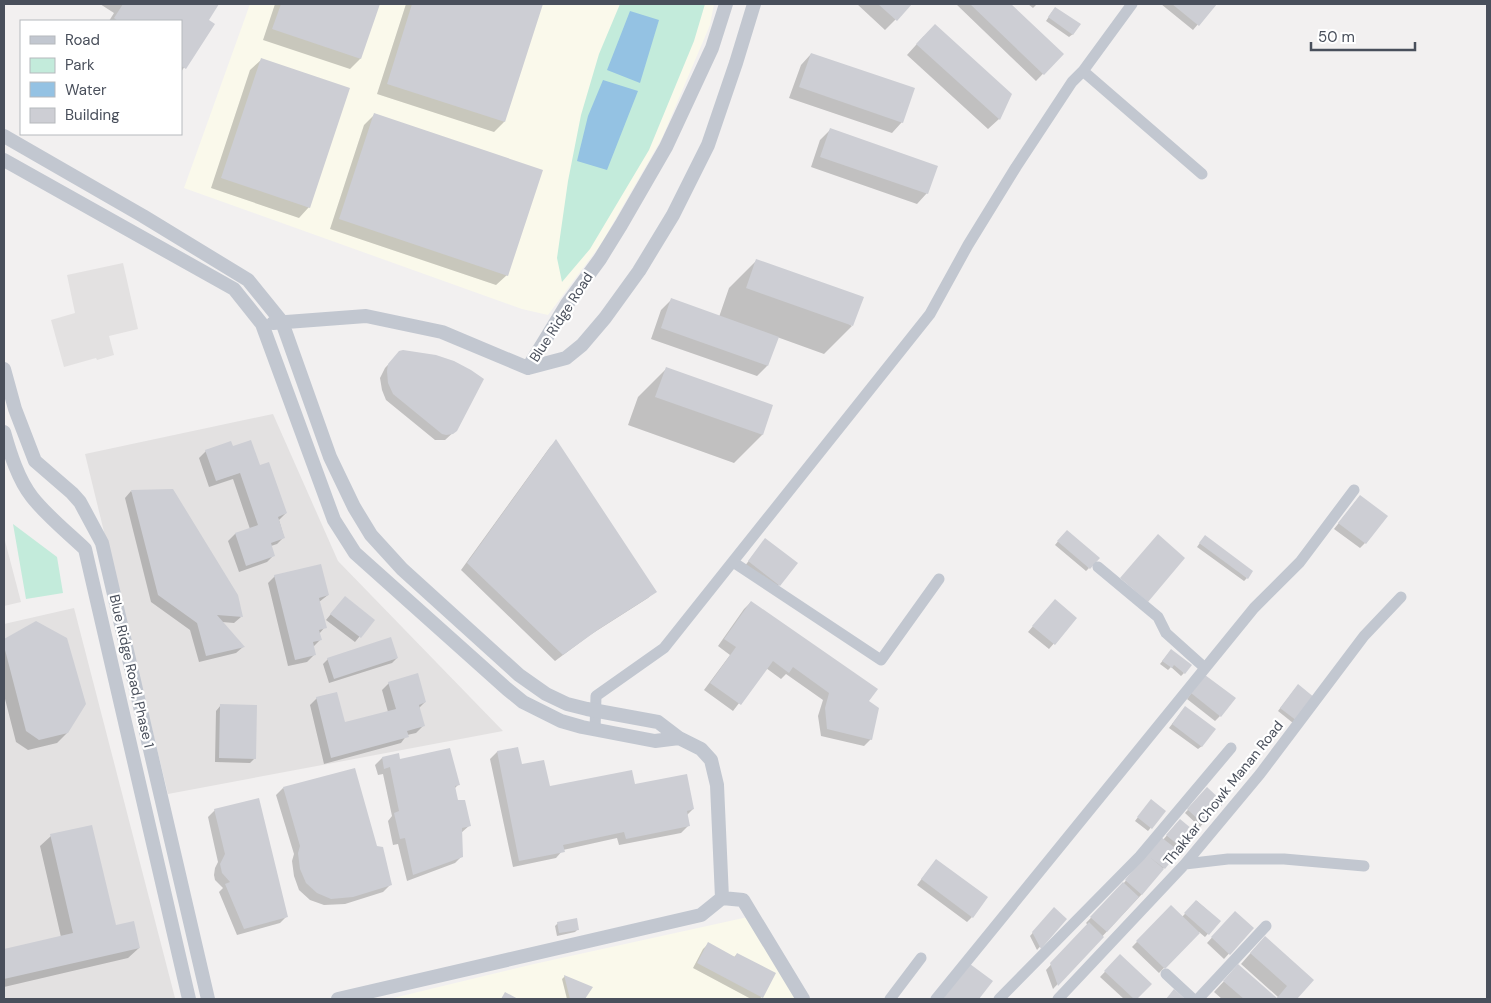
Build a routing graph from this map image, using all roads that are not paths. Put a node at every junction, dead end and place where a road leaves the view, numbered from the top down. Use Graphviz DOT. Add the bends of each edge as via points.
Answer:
graph roads {
  1 [pos="726,4"];
  2 [pos="754,4"];
  3 [pos="1132,4"];
  4 [pos="1083,71"];
  5 [pos="4,136"];
  6 [pos="4,160"];
  7 [pos="1202,174"];
  8 [pos="282,322"];
  9 [pos="262,324"];
  10 [pos="528,368"];
  11 [pos="4,369"];
  12 [pos="4,432"];
  13 [pos="1354,490"];
  14 [pos="733,562"];
  15 [pos="1098,567"];
  16 [pos="939,580"];
  17 [pos="1401,597"];
  18 [pos="1205,668"];
  19 [pos="596,711"];
  20 [pos="595,730"];
  21 [pos="679,738"];
  22 [pos="1231,748"];
  23 [pos="1185,864"];
  24 [pos="1364,866"];
  25 [pos="722,898"];
  26 [pos="1266,926"];
  27 [pos="921,958"];
  28 [pos="1166,974"];
  29 [pos="189,999"];
  30 [pos="208,999"];
  31 [pos="338,999"];
  32 [pos="804,999"];
  33 [pos="890,999"];
  34 [pos="936,999"];
  35 [pos="999,999"];
  36 [pos="1058,999"];
  37 [pos="1193,999"];
  38 [pos="1198,999"];
  1 -- 10 [label="street, Blue Ridge Road" via="712,48 666,147 616,234 567,304"];
  2 -- 10 [label="street, Blue Ridge Road" via="708,145 640,271 582,345 566,358"];
  3 -- 4 [label="street"];
  4 -- 7 [label="street"];
  4 -- 14 [label="street" via="1072,82 1011,175 930,314"];
  5 -- 8 [label="street" via="248,280"];
  6 -- 9 [label="street" via="234,289"];
  8 -- 9 [label="street"];
  8 -- 10 [label="street" via="366,316 442,332"];
  8 -- 19 [label="street" via="330,457 371,536 402,569 533,686 567,704"];
  9 -- 20 [label="street" via="334,520 355,554 523,702 561,722"];
  11 -- 30 [label="street, Blue Ridge Road, Phase 1" via="35,461 80,502 102,543"];
  12 -- 29 [label="street, Blue Ridge Road, Phase 1" via="30,495 85,549"];
  13 -- 18 [label="street" via="1300,562 1254,608"];
  14 -- 16 [label="street" via="881,660"];
  14 -- 19 [label="street" via="664,648 596,696"];
  15 -- 18 [label="street" via="1158,617 1166,633"];
  17 -- 23 [label="street, Thakkar Chowk Manan Road" via="1364,636 1260,774"];
  18 -- 34 [label="street"];
  19 -- 20 [label="street"];
  19 -- 21 [label="street" via="658,722"];
  20 -- 21 [label="street" via="655,741"];
  21 -- 25 [label="street" via="701,749 711,760 716,785"];
  22 -- 35 [label="street" via="1140,856"];
  23 -- 24 [label="street" via="1228,859 1284,859"];
  23 -- 36 [label="street, Thakkar Chowk Manan Road"];
  25 -- 31 [label="street" via="701,915"];
  25 -- 32 [label="street" via="743,900"];
  26 -- 38 [label="street"];
  27 -- 33 [label="street"];
  28 -- 37 [label="street"];
}
